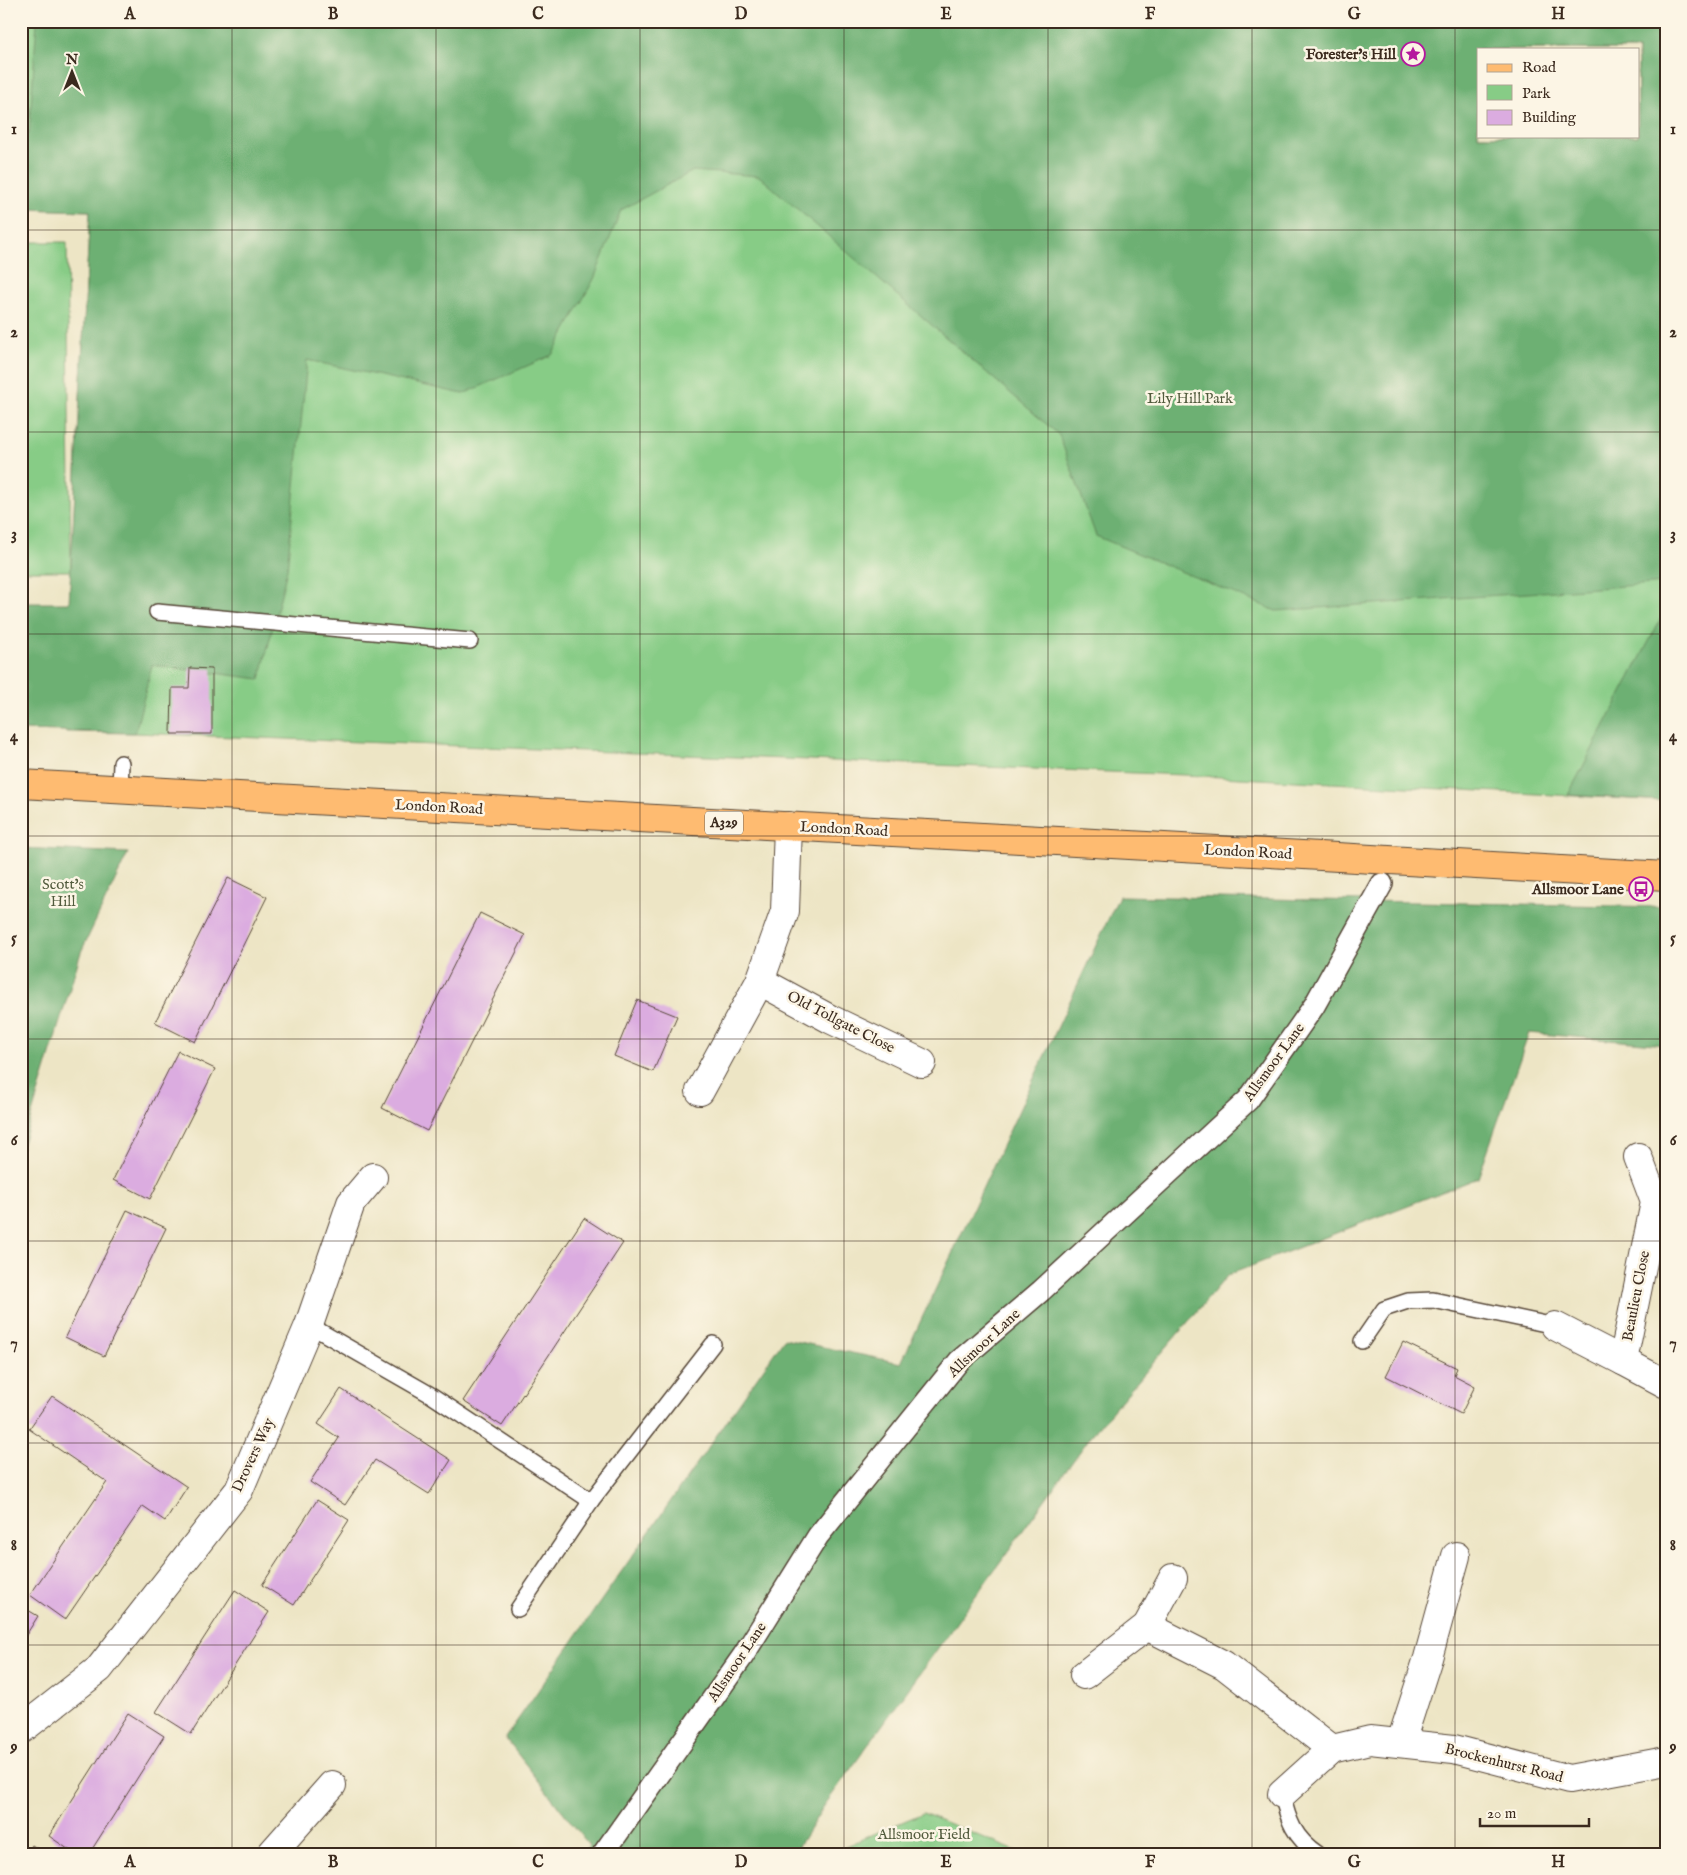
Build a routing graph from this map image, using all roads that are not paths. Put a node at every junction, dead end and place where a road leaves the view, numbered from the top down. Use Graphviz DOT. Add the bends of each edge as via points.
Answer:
graph roads {
  1 [pos="157,612"];
  2 [pos="470,641"];
  3 [pos="21,784"];
  4 [pos="788,826"];
  5 [pos="1383,872"];
  6 [pos="1666,876"];
  7 [pos="760,981"];
  8 [pos="922,1063"];
  9 [pos="700,1090"];
  10 [pos="1638,1157"];
  11 [pos="373,1177"];
  12 [pos="1660,1202"];
  13 [pos="309,1325"];
  14 [pos="1555,1326"];
  15 [pos="1362,1341"];
  16 [pos="713,1344"];
  17 [pos="1623,1361"];
  18 [pos="1666,1384"];
  19 [pos="591,1500"];
  20 [pos="1456,1556"];
  21 [pos="1174,1578"];
  22 [pos="518,1609"];
  23 [pos="1147,1626"];
  24 [pos="1084,1674"];
  25 [pos="21,1730"];
  26 [pos="1401,1742"];
  27 [pos="1332,1748"];
  28 [pos="1666,1761"];
  29 [pos="332,1785"];
  30 [pos="1282,1794"];
  31 [pos="271,1854"];
  32 [pos="603,1854"];
  33 [pos="1318,1854"];
  1 -- 2 [label="lane"];
  3 -- 4 [label="main road, London Road / A329" via="120,776"];
  4 -- 5 [label="main road, London Road / A329"];
  4 -- 7 [label="street" via="785,910"];
  5 -- 6 [label="main road, London Road / A329"];
  5 -- 32 [label="street, Allsmoor Lane" via="1314,1006 1248,1100 959,1362 818,1536 743,1656"];
  7 -- 8 [label="street, Old Tollgate Close"];
  7 -- 9 [label="street"];
  10 -- 12 [label="street, Beaulieu Close"];
  11 -- 13 [label="street, Drovers Way" via="351,1203"];
  12 -- 17 [label="street, Beaulieu Close"];
  13 -- 19 [label="lane" via="431,1395"];
  13 -- 25 [label="street, Drovers Way" via="239,1490 99,1669"];
  14 -- 15 [label="lane" via="1433,1300 1408,1301 1384,1309"];
  14 -- 17 [label="street, Beaulieu Close"];
  16 -- 19 [label="lane"];
  17 -- 18 [label="street, Beaulieu Close"];
  19 -- 22 [label="lane"];
  20 -- 26 [label="street"];
  21 -- 23 [label="street"];
  23 -- 24 [label="street"];
  23 -- 27 [label="street" via="1224,1665"];
  26 -- 27 [label="street, Brockenhurst Road" via="1370,1740"];
  26 -- 28 [label="street, Brockenhurst Road" via="1454,1749 1569,1779"];
  27 -- 30 [label="street"];
  29 -- 31 [label="street"];
  30 -- 33 [label="lane" via="1299,1839"];
}
